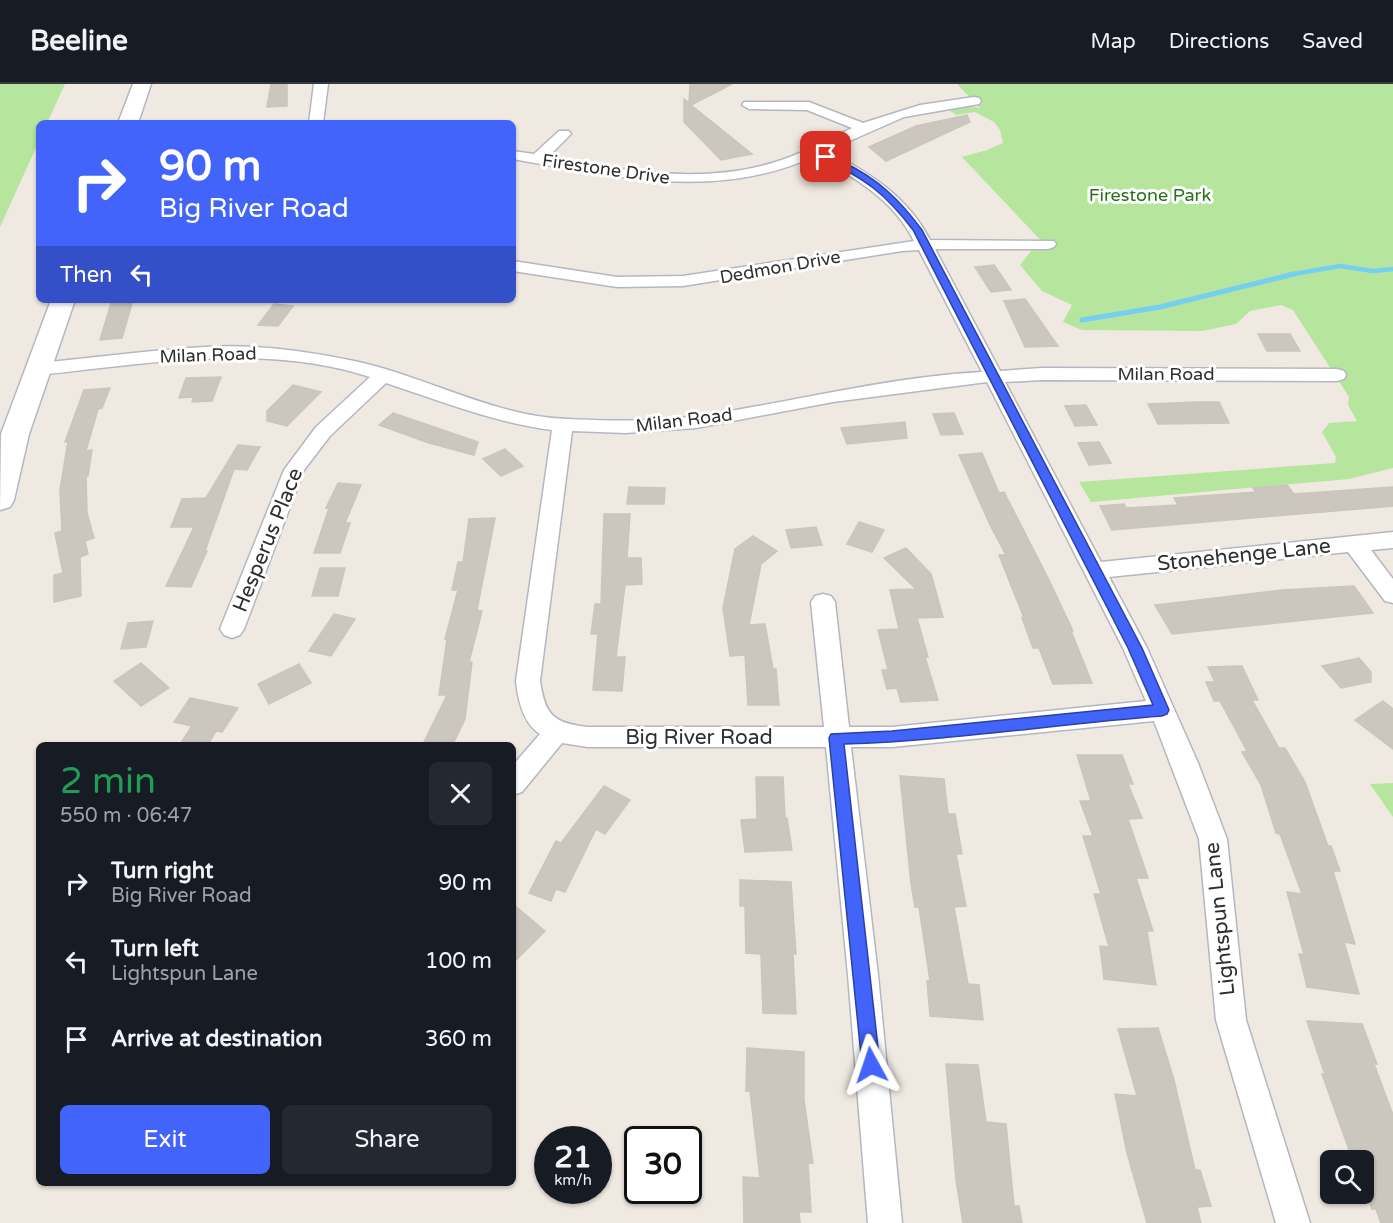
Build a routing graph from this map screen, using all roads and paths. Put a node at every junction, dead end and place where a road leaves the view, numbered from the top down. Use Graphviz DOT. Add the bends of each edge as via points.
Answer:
graph roads {
  1 [pos="142,84"];
  2 [pos="321,84"];
  3 [pos="974,101"];
  4 [pos="749,105"];
  5 [pos="129,120"];
  6 [pos="316,120"];
  7 [pos="863,128"];
  8 [pos="564,134"];
  9 [pos="814,150"];
  10 [pos="516,156"];
  11 [pos="537,159"];
  12 [pos="924,244"];
  13 [pos="1048,244"];
  14 [pos="516,266"];
  15 [pos="62,303"];
  16 [pos="38,369"];
  17 [pos="1337,375"];
  18 [pos="383,376"];
  19 [pos="994,376"];
  20 [pos="563,425"];
  21 [pos="0,500"];
  22 [pos="1393,540"];
  23 [pos="1354,544"];
  24 [pos="1095,571"];
  25 [pos="1393,595"];
  26 [pos="823,602"];
  27 [pos="232,629"];
  28 [pos="1162,710"];
  29 [pos="556,733"];
  30 [pos="836,738"];
  31 [pos="516,780"];
  32 [pos="885,1223"];
  33 [pos="1293,1223"];
  1 -- 5 [label="street"];
  2 -- 6 [label="street"];
  3 -- 7 [label="street, Firestone Drive" via="921,108"];
  4 -- 7 [label="street" via="809,106"];
  7 -- 9 [label="street, Firestone Drive"];
  8 -- 11 [label="street"];
  9 -- 11 [label="street, Firestone Drive" via="749,173 687,180 645,178"];
  9 -- 12 [label="street, Lightspun Lane" via="880,188 907,215"];
  10 -- 11 [label="street, Firestone Drive"];
  12 -- 13 [label="street, Dedmon Drive"];
  12 -- 14 [label="street, Dedmon Drive" via="683,281 617,282"];
  12 -- 19 [label="street, Lightspun Lane"];
  15 -- 16 [label="street"];
  16 -- 18 [label="street, Milan Road" via="232,352 304,356"];
  16 -- 21 [label="street" via="15,434"];
  17 -- 19 [label="street, Milan Road"];
  18 -- 20 [label="street, Milan Road" via="486,410"];
  18 -- 27 [label="street, Hesperus Place" via="323,430 300,460"];
  19 -- 20 [label="street, Milan Road" via="898,386 673,424"];
  19 -- 24 [label="street, Lightspun Lane"];
  20 -- 29 [label="street" via="528,681 537,714"];
  22 -- 23 [label="street, Stonehenge Lane"];
  23 -- 24 [label="street, Stonehenge Lane"];
  23 -- 25 [label="street"];
  24 -- 28 [label="street, Lightspun Lane"];
  26 -- 30 [label="street"];
  28 -- 30 [label="street, Big River Road" via="892,737"];
  28 -- 33 [label="street, Lightspun Lane" via="1213,839 1231,1020"];
  29 -- 30 [label="street, Big River Road" via="588,737"];
  29 -- 31 [label="street"];
  30 -- 32 [label="street" via="863,975"];
}
